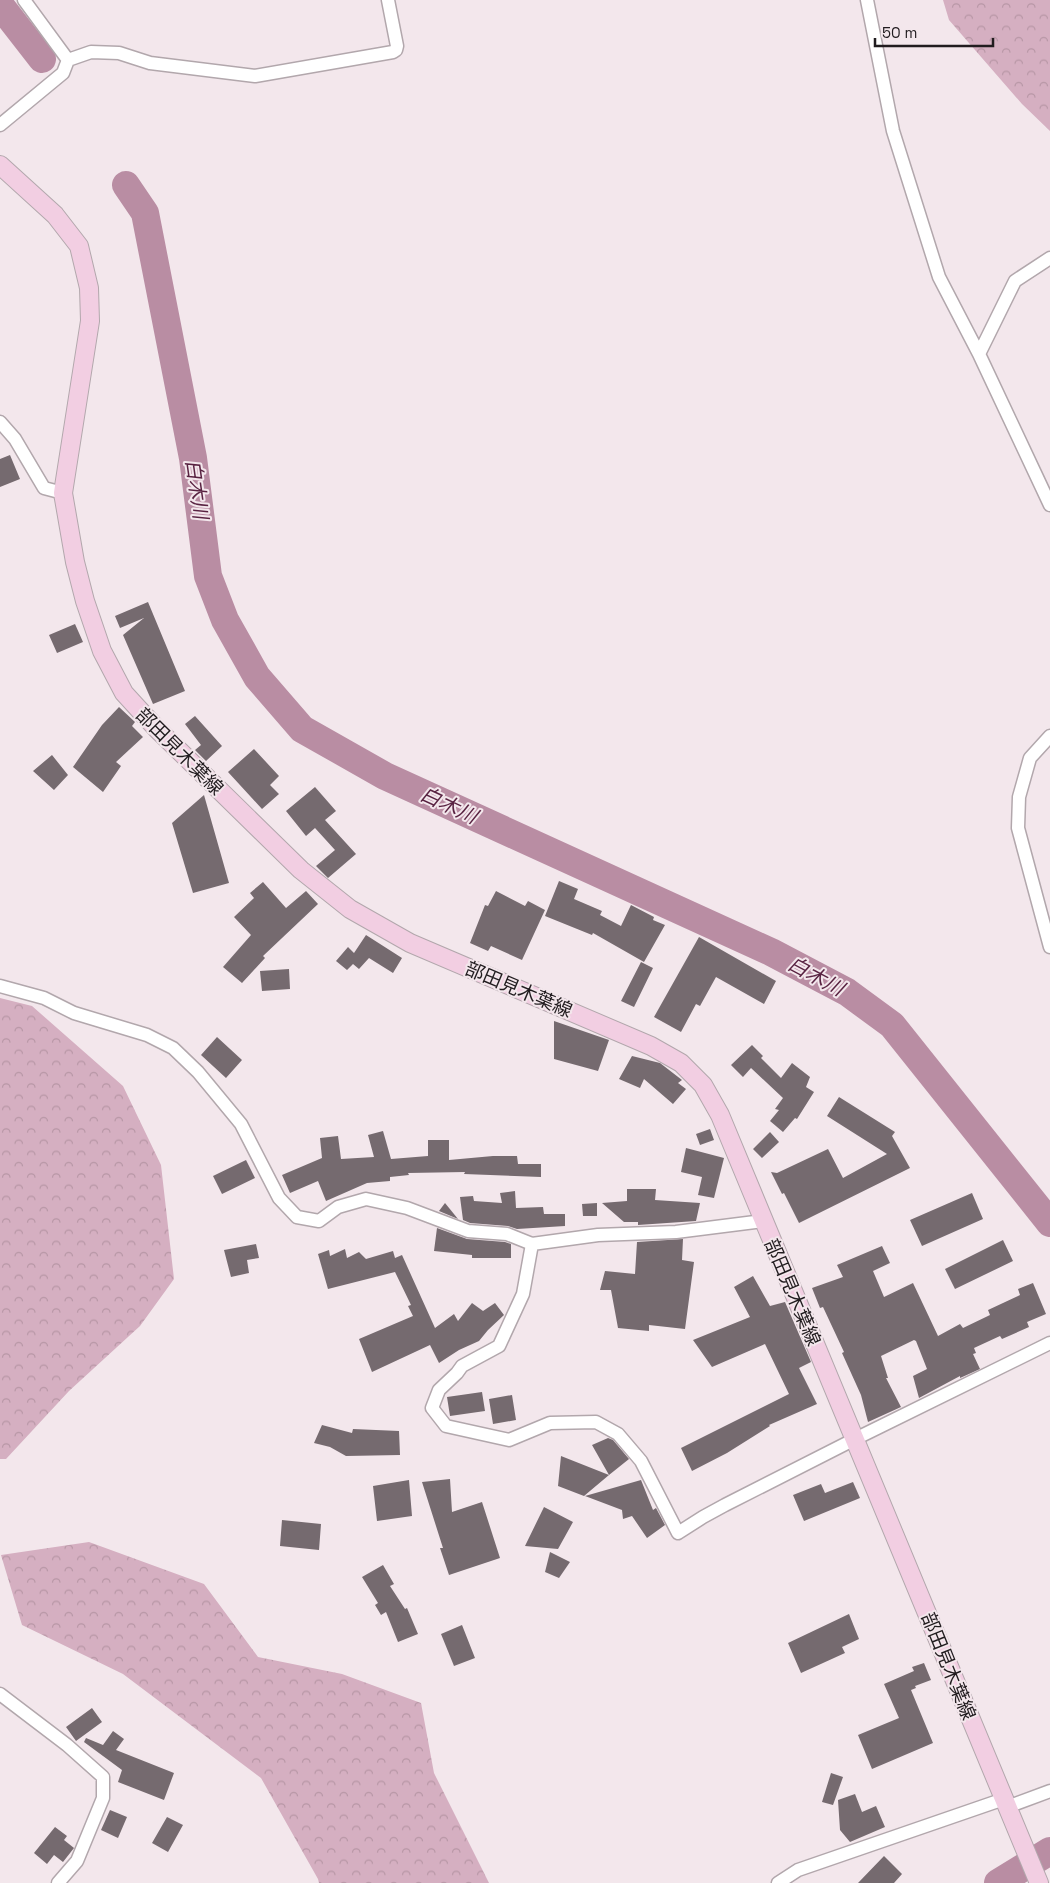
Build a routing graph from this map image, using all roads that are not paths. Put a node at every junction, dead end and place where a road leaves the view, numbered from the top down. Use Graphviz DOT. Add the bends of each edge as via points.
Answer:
graph roads {
  1 [pos="24,0"];
  2 [pos="388,0"];
  3 [pos="867,0"];
  4 [pos="68,60"];
  5 [pos="0,125"];
  6 [pos="0,165"];
  7 [pos="1050,258"];
  8 [pos="979,354"];
  9 [pos="0,422"];
  10 [pos="63,494"];
  11 [pos="1050,505"];
  12 [pos="1050,736"];
  13 [pos="1050,947"];
  14 [pos="0,986"];
  15 [pos="763,1221"];
  16 [pos="532,1244"];
  17 [pos="1050,1343"];
  18 [pos="855,1439"];
  19 [pos="0,1694"];
  20 [pos="1050,1791"];
  21 [pos="1008,1809"];
  22 [pos="58,1883"];
  23 [pos="778,1883"];
  24 [pos="1039,1883"];
  1 -- 4 [label="street"];
  2 -- 4 [label="street" via="397,46 393,52 254,76 150,63 119,53 91,52"];
  3 -- 8 [label="street" via="894,131 938,277"];
  4 -- 5 [label="street" via="63,73"];
  6 -- 10 [label="main road, 部田見木葉線" via="55,215 79,246 90,288 90,321"];
  7 -- 8 [label="street" via="1015,281"];
  8 -- 11 [label="street"];
  9 -- 10 [label="street" via="15,439 44,488"];
  10 -- 15 [label="main road, 部田見木葉線" via="85,601 102,651 124,693 156,728 301,870 350,909 410,943 651,1046 680,1063 703,1085 720,1115"];
  12 -- 13 [label="street" via="1030,758 1019,797 1018,828"];
  14 -- 16 [label="street" via="44,998 74,1013 147,1035 172,1048 198,1072 241,1124 279,1198 297,1217 319,1221 338,1207 366,1199 407,1208 468,1231 507,1234"];
  15 -- 16 [label="street"];
  15 -- 18 [label="main road, 部田見木葉線"];
  16 -- 18 [label="street" via="523,1294 499,1346 462,1366 439,1390 432,1408 446,1426 509,1440 550,1423 596,1422 618,1434 641,1462 678,1534 704,1517"];
  17 -- 18 [label="street"];
  18 -- 21 [label="main road, 部田見木葉線"];
  19 -- 22 [label="street" via="103,1777 103,1798 78,1861"];
  20 -- 21 [label="street"];
  21 -- 23 [label="street" via="798,1870"];
  21 -- 24 [label="main road, 部田見木葉線"];
}
